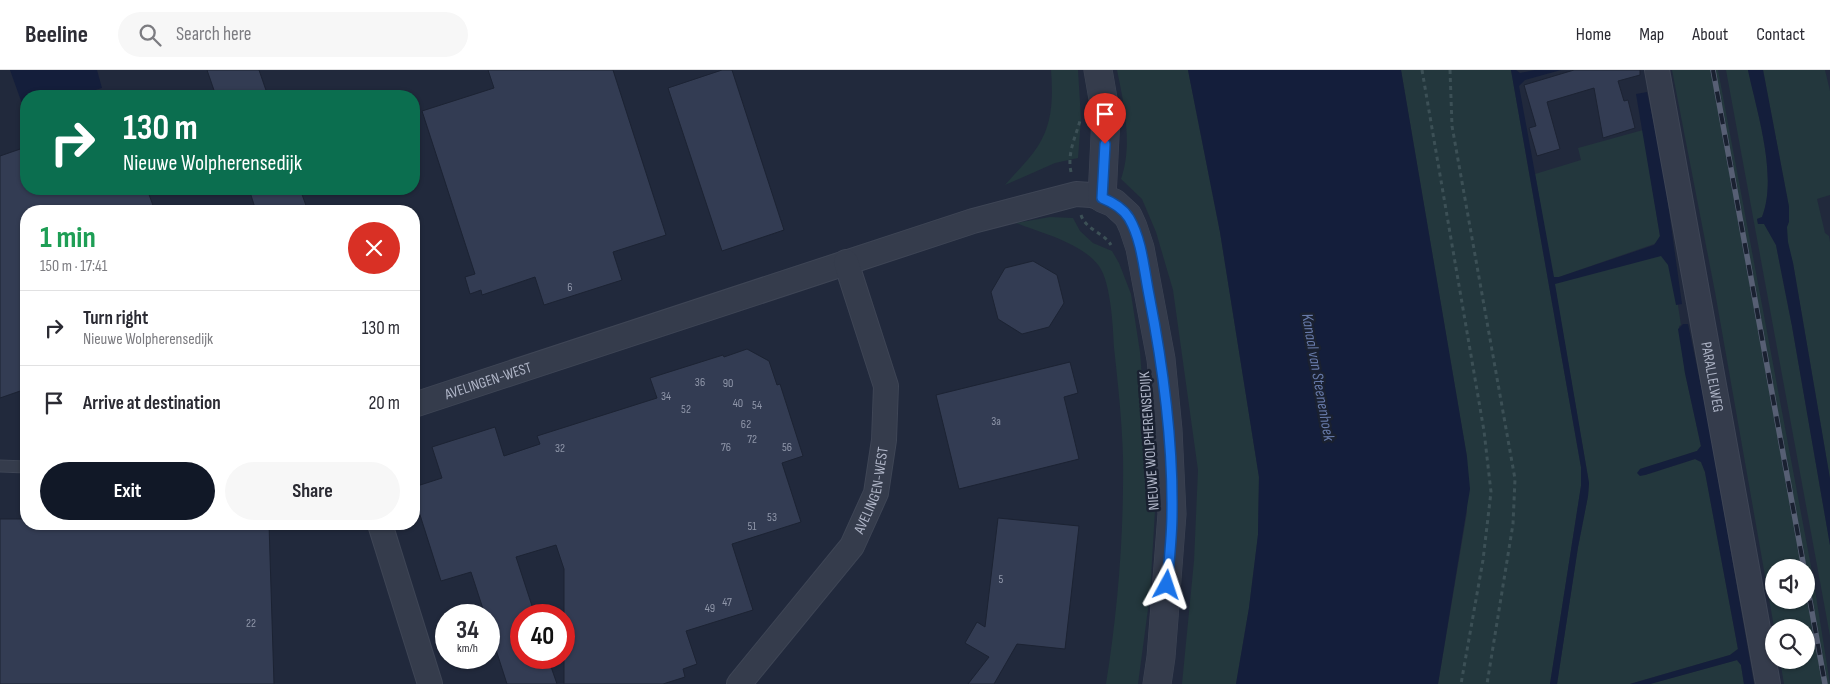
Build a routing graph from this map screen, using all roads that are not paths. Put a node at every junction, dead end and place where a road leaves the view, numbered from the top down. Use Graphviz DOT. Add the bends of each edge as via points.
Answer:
graph roads {
  1 [pos="1098,70"];
  2 [pos="1657,70"];
  3 [pos="1089,196"];
  4 [pos="846,262"];
  5 [pos="420,403"];
  6 [pos="0,466"];
  7 [pos="20,467"];
  8 [pos="382,530"];
  9 [pos="430,684"];
  10 [pos="739,684"];
  11 [pos="1157,684"];
  12 [pos="1768,684"];
  1 -- 3 [label="street" via="1106,116"];
  2 -- 12 [label="street, PARALLELWEG"];
  3 -- 4 [label="street, AVELINGEN-WEST" via="973,221"];
  3 -- 11 [label="street, NIEUWE WOLPHERENSEDIJK" via="1114,203 1128,216 1133,227 1161,359 1172,514"];
  4 -- 5 [label="street, AVELINGEN-WEST"];
  4 -- 10 [label="street, AVELINGEN-WEST" via="886,386 884,440 876,492 852,546"];
  6 -- 7 [label="lane"];
  8 -- 9 [label="street"];
}
